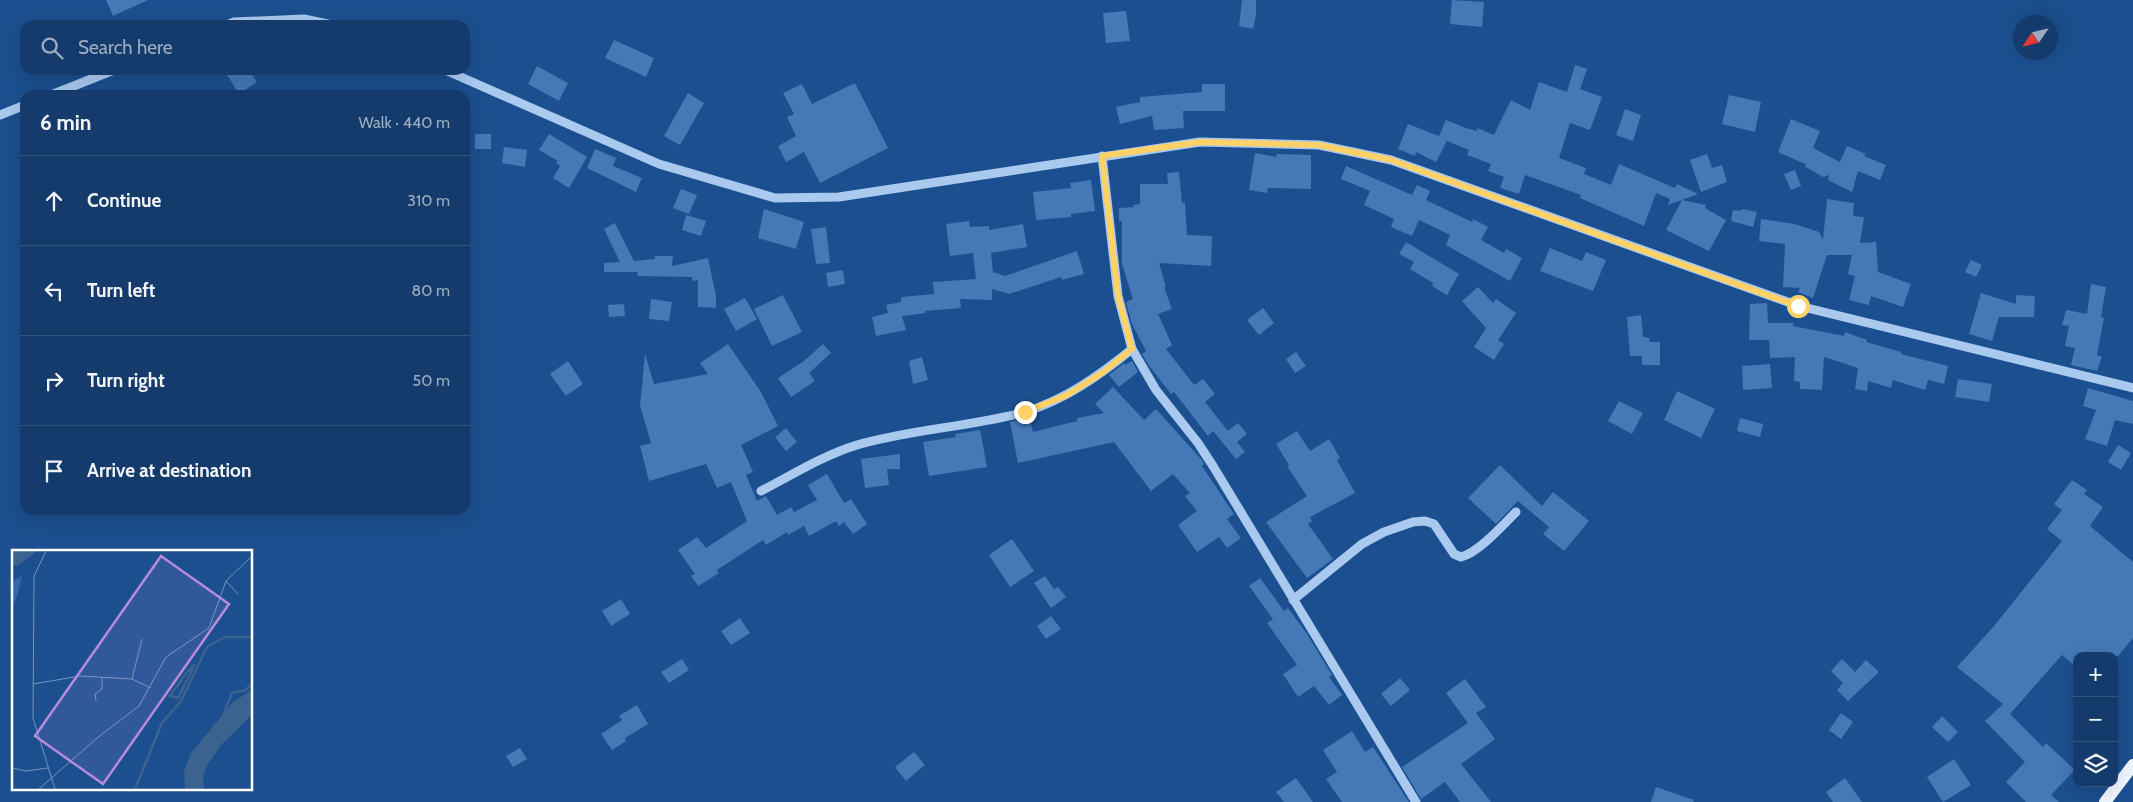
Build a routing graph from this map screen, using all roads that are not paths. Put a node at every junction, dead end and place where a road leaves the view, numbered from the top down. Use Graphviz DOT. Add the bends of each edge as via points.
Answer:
graph roads {
  1 [pos="281,20"];
  2 [pos="309,20"];
  3 [pos="101,75"];
  4 [pos="456,75"];
  5 [pos="64,90"];
  6 [pos="20,108"];
  7 [pos="0,116"];
  8 [pos="1102,156"];
  9 [pos="1132,349"];
  10 [pos="2133,388"];
  11 [pos="761,491"];
  12 [pos="1516,512"];
  13 [pos="1293,600"];
  14 [pos="2133,765"];
  15 [pos="1416,802"];
  16 [pos="2105,802"];
  1 -- 2 [label="street"];
  3 -- 5 [label="street"];
  4 -- 8 [label="street" via="658,164 775,198 839,197"];
  6 -- 7 [label="street"];
  8 -- 9 [label="street" via="1118,296"];
  8 -- 10 [label="street" via="1200,142 1319,145 1391,160 1798,306"];
  9 -- 11 [label="street" via="1067,395 1025,412 857,446 829,456"];
  9 -- 13 [label="street" via="1156,390 1214,466"];
  12 -- 13 [label="street" via="1467,556 1461,557 1454,554 1434,524 1426,521 1384,532 1362,544"];
  13 -- 15 [label="street"];
  14 -- 16 [label="main road"];
}
